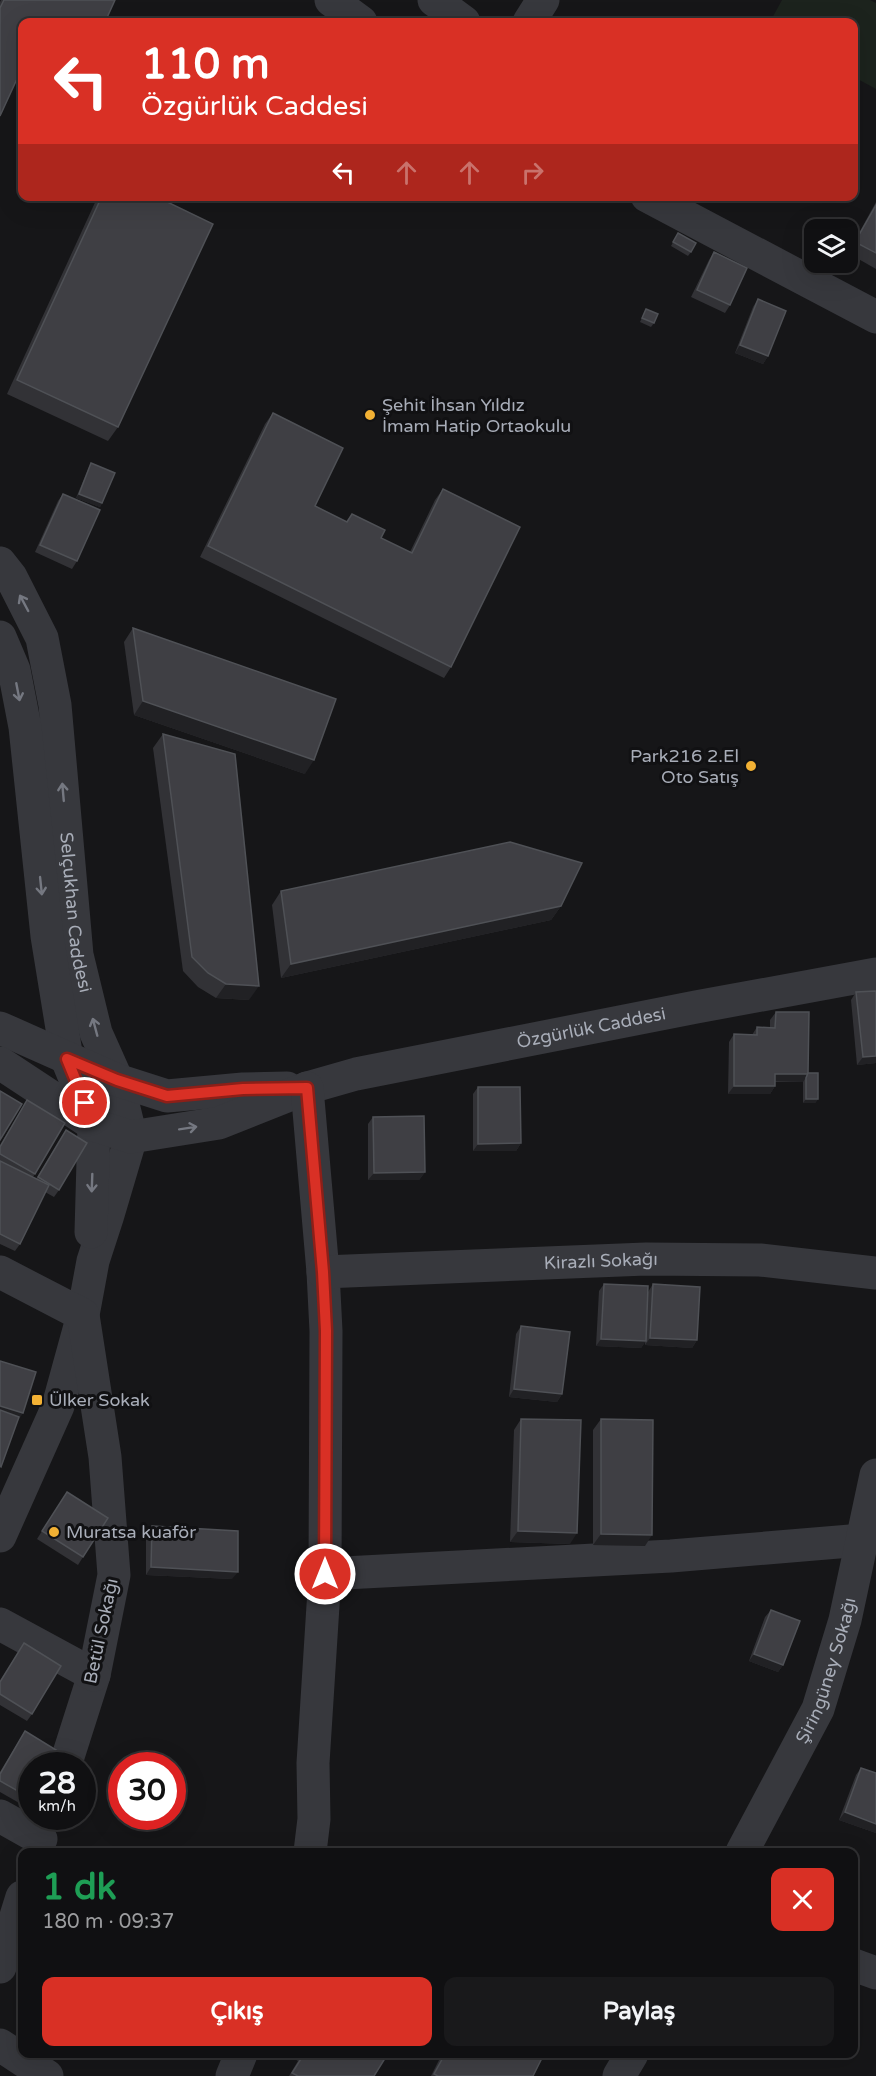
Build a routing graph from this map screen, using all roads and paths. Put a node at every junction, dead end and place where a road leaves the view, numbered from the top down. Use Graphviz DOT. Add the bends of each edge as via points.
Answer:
graph roads {
  1 [pos="331,0"];
  2 [pos="434,0"];
  3 [pos="543,0"];
  4 [pos="356,18"];
  5 [pos="459,18"];
  6 [pos="532,18"];
  7 [pos="656,201"];
  8 [pos="876,317"];
  9 [pos="0,563"];
  10 [pos="0,637"];
  11 [pos="12,725"];
  12 [pos="876,974"];
  13 [pos="0,1028"];
  14 [pos="67,1059"];
  15 [pos="0,1064"];
  16 [pos="117,1080"];
  17 [pos="307,1088"];
  18 [pos="94,1125"];
  19 [pos="130,1137"];
  20 [pos="93,1261"];
  21 [pos="0,1272"];
  22 [pos="323,1272"];
  23 [pos="876,1273"];
  24 [pos="83,1314"];
  25 [pos="876,1475"];
  26 [pos="1,1532"];
  27 [pos="862,1540"];
  28 [pos="325,1574"];
  29 [pos="0,1624"];
  30 [pos="94,1675"];
  31 [pos="69,1752"];
  32 [pos="0,1816"];
  33 [pos="42,1836"];
  34 [pos="310,1848"];
  35 [pos="744,1848"];
  36 [pos="18,1910"];
  37 [pos="858,1966"];
  38 [pos="0,1967"];
  39 [pos="876,1973"];
  40 [pos="0,2045"];
  41 [pos="18,2057"];
  42 [pos="20,2058"];
  43 [pos="239,2058"];
  44 [pos="630,2058"];
  45 [pos="47,2076"];
  46 [pos="232,2076"];
  47 [pos="619,2076"];
  1 -- 4 [label="street"];
  2 -- 5 [label="street"];
  3 -- 6 [label="street"];
  7 -- 8 [label="street"];
  16 -- 9 [label="street, Selçukhan Caddesi, one-way" via="96,1033 77,955 55,705 42,638"];
  10 -- 11 [label="street, Selçukhan Caddesi, one-way" via="14,670"];
  11 -- 14 [label="street, Selçukhan Caddesi, one-way"];
  12 -- 17 [label="street, Özgürlük Caddesi" via="356,1074"];
  13 -- 14 [label="street, Özgürlük Caddesi"];
  14 -- 16 [label="street, Özgürlük Caddesi"];
  14 -- 18 [label="street, Selçukhan Caddesi"];
  15 -- 18 [label="street, Özgürlük Caddesi"];
  16 -- 17 [label="street, Özgürlük Caddesi" via="167,1096"];
  16 -- 19 [label="street, Selçukhan Caddesi"];
  19 -- 17 [label="street, Özgürlük Caddesi, one-way" via="219,1123"];
  17 -- 22 [label="street"];
  18 -- 19 [label="street, Özgürlük Caddesi"];
  18 -- 20 [label="street, Selçukhan Caddesi, one-way"];
  19 -- 20 [label="street, Selçukhan Caddesi"];
  20 -- 24 [label="street, Selçukhan Caddesi"];
  21 -- 24 [label="street"];
  22 -- 23 [label="street, Kirazlı Sokağı" via="646,1259 760,1260"];
  22 -- 28 [label="street"];
  24 -- 26 [label="street, Selçukhan Caddesi" via="58,1406"];
  24 -- 30 [label="street, Betül Sokağı" via="105,1456 114,1575"];
  25 -- 27 [label="street, Şiringüney Sokağı"];
  27 -- 28 [label="street" via="671,1556"];
  27 -- 35 [label="street, Şiringüney Sokağı" via="845,1620 818,1709"];
  28 -- 34 [label="street"];
  29 -- 30 [label="street"];
  30 -- 31 [label="street, Betül Sokağı"];
  32 -- 33 [label="street"];
  36 -- 38 [label="street"];
  37 -- 39 [label="street"];
  40 -- 41 [label="street"];
  42 -- 45 [label="street"];
  43 -- 46 [label="street"];
  44 -- 47 [label="street"];
}
